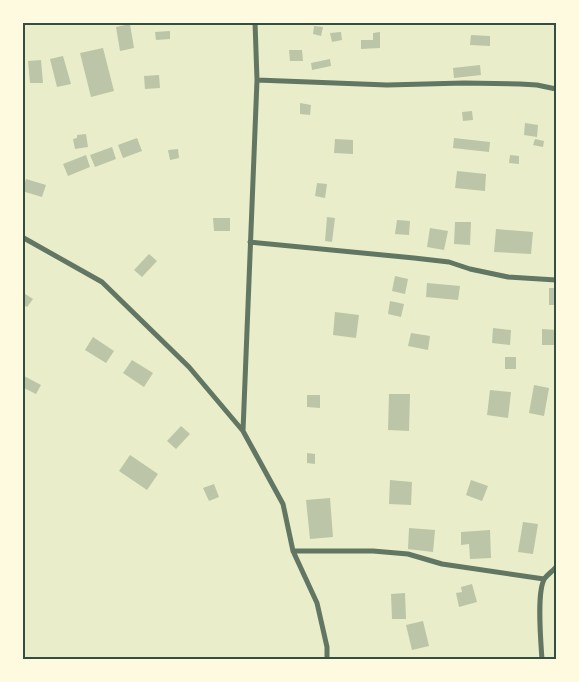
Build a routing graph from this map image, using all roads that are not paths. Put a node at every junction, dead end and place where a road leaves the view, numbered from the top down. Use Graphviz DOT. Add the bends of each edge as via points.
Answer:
graph roads {
  1 [pos="255,22"];
  2 [pos="257,80"];
  3 [pos="556,89"];
  4 [pos="22,237"];
  5 [pos="250,242"];
  6 [pos="556,280"];
  7 [pos="243,431"];
  8 [pos="292,551"];
  9 [pos="556,567"];
  10 [pos="544,579"];
  11 [pos="328,660"];
  12 [pos="542,660"];
  1 -- 2 [label="street"];
  2 -- 3 [label="street" via="387,85 520,84"];
  2 -- 5 [label="street"];
  4 -- 7 [label="street" via="102,282 189,367"];
  5 -- 6 [label="street" via="449,262 508,277"];
  5 -- 7 [label="street"];
  7 -- 8 [label="street" via="282,504"];
  8 -- 10 [label="street" via="408,554 442,564"];
  8 -- 11 [label="street" via="317,603"];
  9 -- 10 [label="street"];
  10 -- 12 [label="street" via="540,623"];
}
